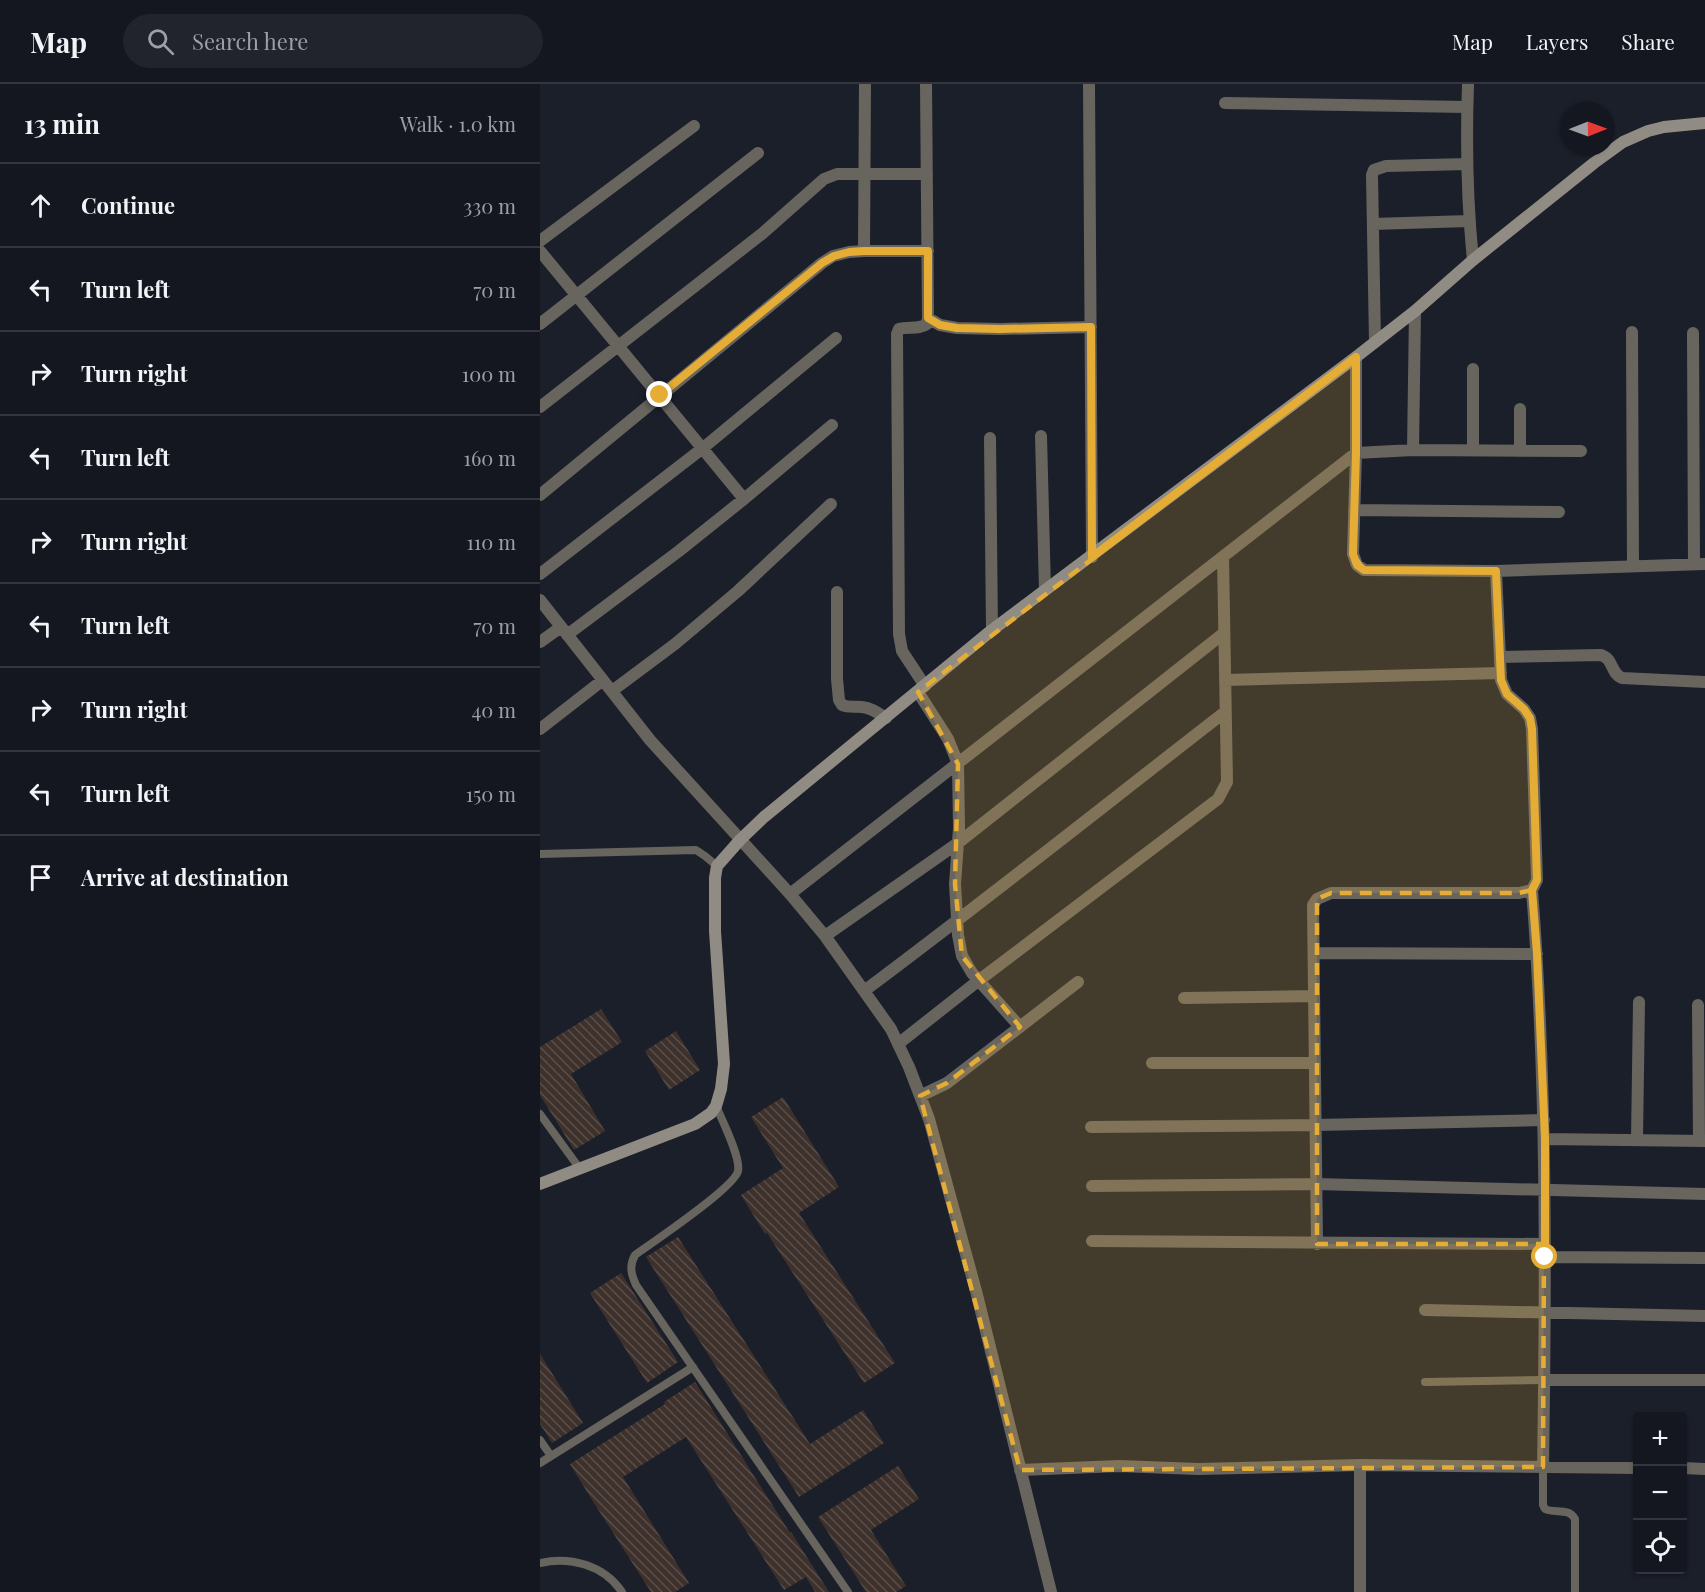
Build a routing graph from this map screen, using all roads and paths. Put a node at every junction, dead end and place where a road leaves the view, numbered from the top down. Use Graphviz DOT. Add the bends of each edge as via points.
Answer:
graph roads {
  1 [pos="865,84"];
  2 [pos="926,84"];
  3 [pos="1089,84"];
  4 [pos="1468,84"];
  5 [pos="1225,103"];
  6 [pos="1467,107"];
  7 [pos="1705,123"];
  8 [pos="694,126"];
  9 [pos="758,153"];
  10 [pos="1467,164"];
  11 [pos="865,173"];
  12 [pos="927,174"];
  13 [pos="1469,221"];
  14 [pos="1373,224"];
  15 [pos="540,241"];
  16 [pos="540,251"];
  17 [pos="864,251"];
  18 [pos="928,251"];
  19 [pos="1473,260"];
  20 [pos="576,295"];
  21 [pos="1415,311"];
  22 [pos="928,318"];
  23 [pos="540,324"];
  24 [pos="1091,327"];
  25 [pos="1632,332"];
  26 [pos="1693,333"];
  27 [pos="836,338"];
  28 [pos="1375,342"];
  29 [pos="618,346"];
  30 [pos="1356,357"];
  31 [pos="1473,369"];
  32 [pos="660,395"];
  33 [pos="540,407"];
  34 [pos="1520,409"];
  35 [pos="832,425"];
  36 [pos="1041,436"];
  37 [pos="990,438"];
  38 [pos="703,448"];
  39 [pos="1413,450"];
  40 [pos="1473,450"];
  41 [pos="1520,451"];
  42 [pos="1581,451"];
  43 [pos="1356,453"];
  44 [pos="540,495"];
  45 [pos="744,499"];
  46 [pos="831,504"];
  47 [pos="1354,510"];
  48 [pos="1559,512"];
  49 [pos="1092,557"];
  50 [pos="1223,557"];
  51 [pos="1700,564"];
  52 [pos="1634,566"];
  53 [pos="1496,571"];
  54 [pos="540,574"];
  55 [pos="1045,591"];
  56 [pos="837,592"];
  57 [pos="540,600"];
  58 [pos="992,630"];
  59 [pos="564,631"];
  60 [pos="1224,633"];
  61 [pos="540,642"];
  62 [pos="1500,657"];
  63 [pos="1501,673"];
  64 [pos="603,680"];
  65 [pos="1225,680"];
  66 [pos="1705,682"];
  67 [pos="922,689"];
  68 [pos="612,691"];
  69 [pos="1225,712"];
  70 [pos="886,718"];
  71 [pos="540,729"];
  72 [pos="958,764"];
  73 [pos="740,840"];
  74 [pos="958,843"];
  75 [pos="540,854"];
  76 [pos="717,866"];
  77 [pos="1532,890"];
  78 [pos="790,894"];
  79 [pos="957,922"];
  80 [pos="825,936"];
  81 [pos="1314,953"];
  82 [pos="1537,954"];
  83 [pos="978,981"];
  84 [pos="1078,982"];
  85 [pos="864,991"];
  86 [pos="1314,996"];
  87 [pos="1184,998"];
  88 [pos="1638,1002"];
  89 [pos="1698,1005"];
  90 [pos="1020,1027"];
  91 [pos="898,1044"];
  92 [pos="1152,1063"];
  93 [pos="1315,1063"];
  94 [pos="920,1096"];
  95 [pos="716,1106"];
  96 [pos="540,1114"];
  97 [pos="1544,1119"];
  98 [pos="1316,1125"];
  99 [pos="1091,1127"];
  100 [pos="1545,1139"];
  101 [pos="1637,1140"];
  102 [pos="1702,1141"];
  103 [pos="580,1169"];
  104 [pos="540,1184"];
  105 [pos="1316,1184"];
  106 [pos="1092,1186"];
  107 [pos="1545,1189"];
  108 [pos="1705,1194"];
  109 [pos="1092,1241"];
  110 [pos="1317,1244"];
  111 [pos="1544,1250"];
  112 [pos="1705,1258"];
  113 [pos="1425,1310"];
  114 [pos="1546,1313"];
  115 [pos="1705,1316"];
  116 [pos="693,1367"];
  117 [pos="1544,1380"];
  118 [pos="1705,1380"];
  119 [pos="1425,1382"];
  120 [pos="540,1440"];
  121 [pos="551,1456"];
  122 [pos="540,1464"];
  123 [pos="1360,1465"];
  124 [pos="1543,1467"];
  125 [pos="1633,1468"];
  126 [pos="1687,1468"];
  127 [pos="1705,1469"];
  128 [pos="1020,1470"];
  129 [pos="540,1563"];
  130 [pos="622,1592"];
  131 [pos="848,1592"];
  132 [pos="1051,1592"];
  133 [pos="1360,1592"];
  134 [pos="1575,1592"];
  1 -- 11 [label="street"];
  2 -- 12 [label="street"];
  3 -- 24 [label="street"];
  4 -- 6 [label="street"];
  5 -- 6 [label="street"];
  6 -- 10 [label="street"];
  7 -- 19 [label="street" via="1656,129 1623,142"];
  8 -- 15 [label="street"];
  9 -- 20 [label="street"];
  10 -- 13 [label="street"];
  10 -- 14 [label="street" via="1386,166 1374,170"];
  11 -- 12 [label="street"];
  11 -- 17 [label="street"];
  11 -- 29 [label="street" via="837,174 824,179 763,233"];
  12 -- 18 [label="street"];
  13 -- 14 [label="street"];
  13 -- 19 [label="street"];
  14 -- 28 [label="street"];
  16 -- 20 [label="street"];
  17 -- 18 [label="street"];
  17 -- 32 [label="street" via="834,256 822,263"];
  18 -- 22 [label="street"];
  19 -- 21 [label="street"];
  20 -- 23 [label="street"];
  20 -- 29 [label="street"];
  21 -- 28 [label="street"];
  21 -- 39 [label="street"];
  22 -- 24 [label="street" via="957,328"];
  22 -- 67 [label="street" via="923,327 903,327 897,334 899,634 902,651"];
  24 -- 49 [label="street"];
  25 -- 52 [label="street"];
  26 -- 51 [label="street"];
  27 -- 38 [label="street"];
  28 -- 30 [label="street"];
  29 -- 32 [label="street"];
  29 -- 33 [label="street"];
  30 -- 43 [label="street"];
  30 -- 49 [label="street"];
  31 -- 40 [label="street"];
  32 -- 38 [label="street"];
  32 -- 44 [label="street"];
  34 -- 41 [label="street"];
  35 -- 45 [label="street"];
  36 -- 55 [label="street"];
  37 -- 58 [label="street"];
  38 -- 45 [label="street"];
  38 -- 54 [label="street"];
  39 -- 40 [label="street"];
  39 -- 43 [label="street"];
  40 -- 41 [label="street"];
  41 -- 42 [label="street"];
  43 -- 47 [label="street"];
  43 -- 50 [label="street"];
  45 -- 59 [label="street"];
  46 -- 68 [label="street" via="738,591"];
  47 -- 48 [label="street"];
  47 -- 53 [label="street" via="1353,554 1364,570"];
  49 -- 55 [label="street"];
  50 -- 60 [label="street"];
  50 -- 72 [label="street"];
  51 -- 52 [label="street"];
  52 -- 53 [label="street"];
  53 -- 62 [label="street"];
  55 -- 58 [label="street"];
  56 -- 70 [label="street" via="839,699 842,705 865,707"];
  57 -- 59 [label="street"];
  58 -- 67 [label="street"];
  59 -- 61 [label="street"];
  59 -- 64 [label="street"];
  60 -- 65 [label="street"];
  60 -- 74 [label="street"];
  62 -- 63 [label="street"];
  62 -- 66 [label="street" via="1601,655 1610,660 1613,671 1622,678"];
  63 -- 65 [label="street"];
  63 -- 77 [label="street" via="1507,694 1524,709 1532,729 1537,880"];
  64 -- 68 [label="street"];
  64 -- 71 [label="street"];
  65 -- 69 [label="street"];
  67 -- 70 [label="street"];
  67 -- 72 [label="street"];
  68 -- 73 [label="street" via="650,740"];
  69 -- 79 [label="street"];
  69 -- 83 [label="street" via="1227,782 1218,799"];
  70 -- 73 [label="street"];
  72 -- 74 [label="street"];
  72 -- 78 [label="street"];
  73 -- 76 [label="street"];
  73 -- 78 [label="street"];
  74 -- 79 [label="street"];
  74 -- 80 [label="street"];
  75 -- 76 [label="lane" via="696,850"];
  76 -- 95 [label="street" via="716,931 724,1064"];
  77 -- 81 [label="street" via="1322,895 1314,905"];
  77 -- 82 [label="street"];
  78 -- 80 [label="street"];
  79 -- 83 [label="street" via="962,956"];
  79 -- 85 [label="street"];
  80 -- 85 [label="street"];
  81 -- 82 [label="street"];
  81 -- 86 [label="street"];
  82 -- 97 [label="street"];
  83 -- 90 [label="street"];
  83 -- 91 [label="street"];
  84 -- 90 [label="street"];
  85 -- 91 [label="street"];
  86 -- 87 [label="street"];
  86 -- 93 [label="street"];
  88 -- 101 [label="street"];
  89 -- 102 [label="street"];
  90 -- 94 [label="street" via="946,1083"];
  91 -- 94 [label="street"];
  92 -- 93 [label="street"];
  93 -- 98 [label="street"];
  94 -- 128 [label="street" via="976,1291"];
  95 -- 103 [label="street" via="695,1124"];
  95 -- 116 [label="lane" via="738,1159 734,1180 635,1255 631,1263 636,1285"];
  96 -- 103 [label="lane"];
  97 -- 98 [label="street"];
  97 -- 100 [label="street"];
  98 -- 99 [label="street"];
  98 -- 105 [label="street"];
  100 -- 101 [label="street"];
  100 -- 107 [label="street"];
  101 -- 102 [label="street"];
  103 -- 104 [label="street"];
  105 -- 106 [label="street"];
  105 -- 107 [label="street"];
  105 -- 110 [label="street"];
  107 -- 108 [label="street"];
  107 -- 111 [label="street"];
  109 -- 110 [label="street"];
  110 -- 111 [label="street"];
  111 -- 112 [label="street"];
  111 -- 114 [label="street"];
  113 -- 114 [label="street"];
  114 -- 115 [label="street"];
  114 -- 117 [label="street"];
  116 -- 121 [label="lane"];
  116 -- 131 [label="lane"];
  117 -- 118 [label="street"];
  117 -- 119 [label="lane"];
  117 -- 124 [label="street"];
  120 -- 121 [label="lane"];
  121 -- 122 [label="lane"];
  123 -- 124 [label="street"];
  123 -- 128 [label="street"];
  123 -- 133 [label="street"];
  124 -- 125 [label="street"];
  124 -- 134 [label="lane" via="1545,1509 1568,1512 1575,1519"];
  126 -- 127 [label="street"];
  128 -- 132 [label="street"];
  129 -- 130 [label="lane" via="577,1562 598,1570"];
}
